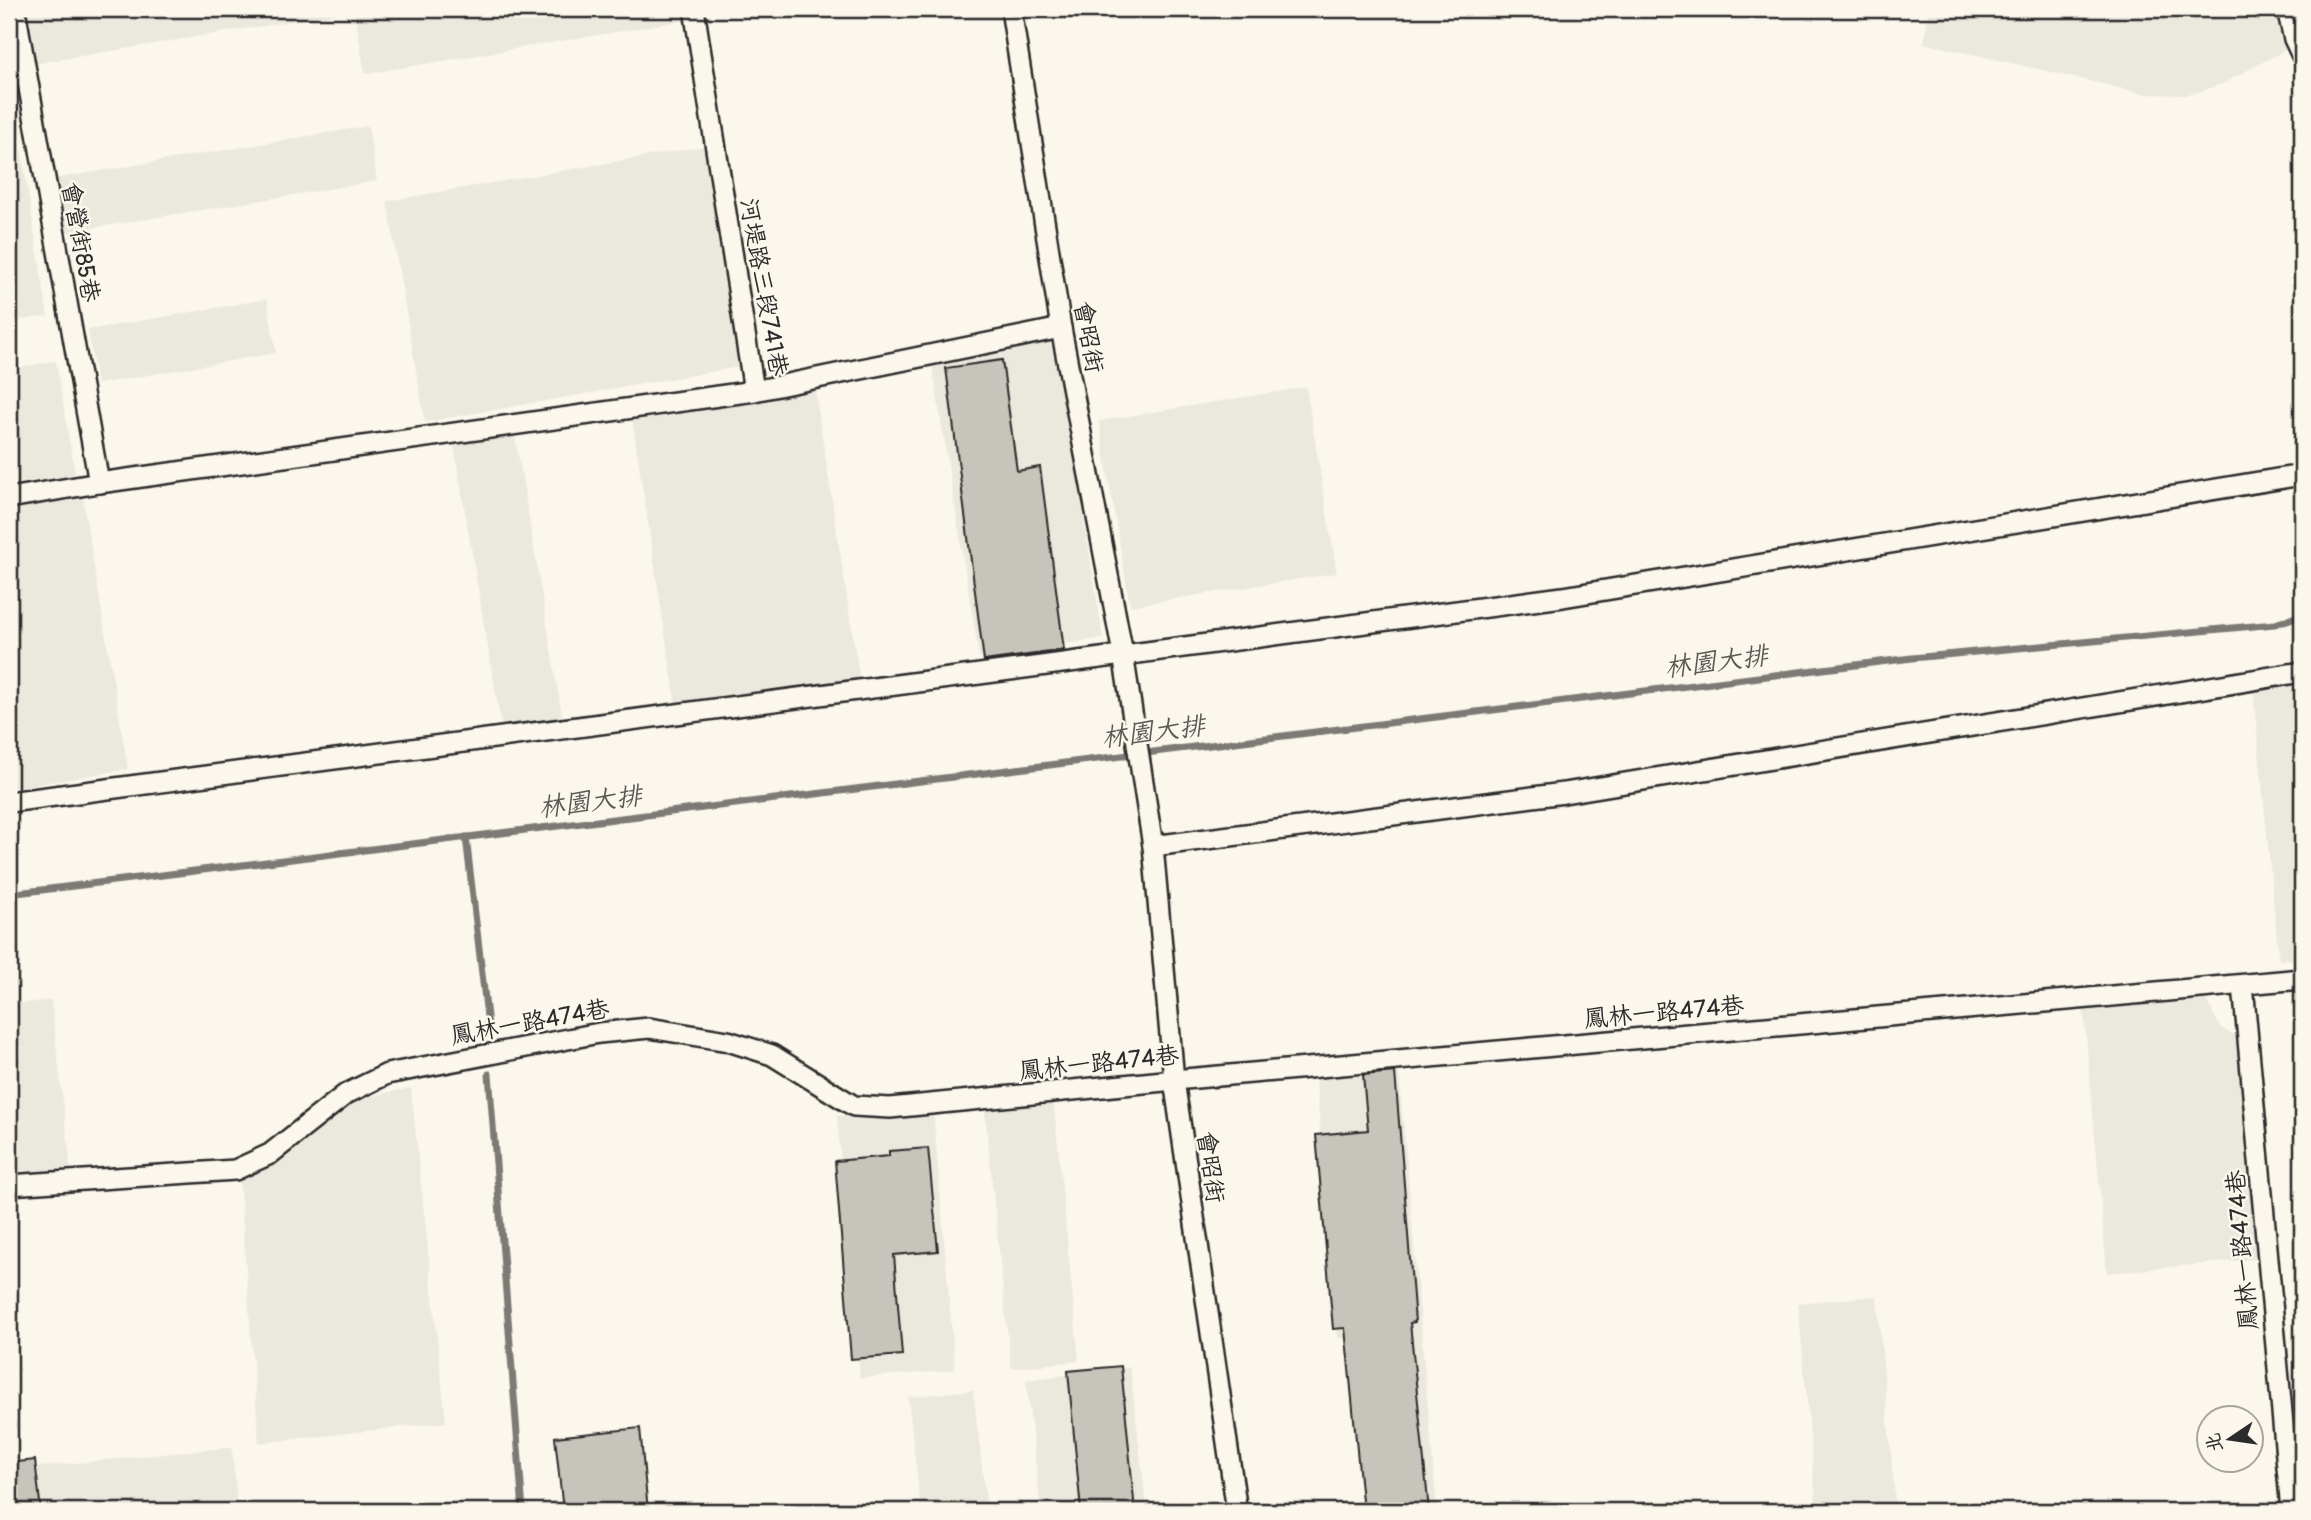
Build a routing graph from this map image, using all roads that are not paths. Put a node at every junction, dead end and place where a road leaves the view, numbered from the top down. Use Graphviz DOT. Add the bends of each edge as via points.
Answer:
graph roads {
  1 [pos="15,9"];
  2 [pos="694,9"];
  3 [pos="1012,9"];
  4 [pos="2287,9"];
  5 [pos="2302,55"];
  6 [pos="1061,328"];
  7 [pos="754,391"];
  8 [pos="2302,475"];
  9 [pos="99,483"];
  10 [pos="9,498"];
  11 [pos="1124,664"];
  12 [pos="2302,671"];
  13 [pos="9,802"];
  14 [pos="1151,838"];
  15 [pos="2302,979"];
  16 [pos="2243,985"];
  17 [pos="1174,1080"];
  18 [pos="9,1185"];
  19 [pos="1237,1511"];
  20 [pos="2291,1511"];
  1 -- 9 [label="street, 會營街85巷"];
  2 -- 7 [label="street, 河堤路三段741巷"];
  3 -- 6 [label="street, 會昭街"];
  4 -- 5 [label="street"];
  6 -- 7 [label="street, 河堤路三段741巷"];
  6 -- 11 [label="street, 會昭街"];
  7 -- 9 [label="street"];
  8 -- 11 [label="street"];
  9 -- 10 [label="street"];
  11 -- 13 [label="street"];
  11 -- 14 [label="street, 會昭街"];
  12 -- 14 [label="street" via="1564,793"];
  14 -- 17 [label="street, 會昭街"];
  15 -- 16 [label="street, 鳳林一路474巷"];
  16 -- 17 [label="street, 鳳林一路474巷"];
  16 -- 20 [label="street, 鳳林一路474巷"];
  17 -- 18 [label="street, 鳳林一路474巷" via="890,1108 855,1106 772,1055 728,1041 649,1028 599,1033 387,1074 346,1094 270,1154 235,1170"];
  17 -- 19 [label="street, 會昭街"];
}
